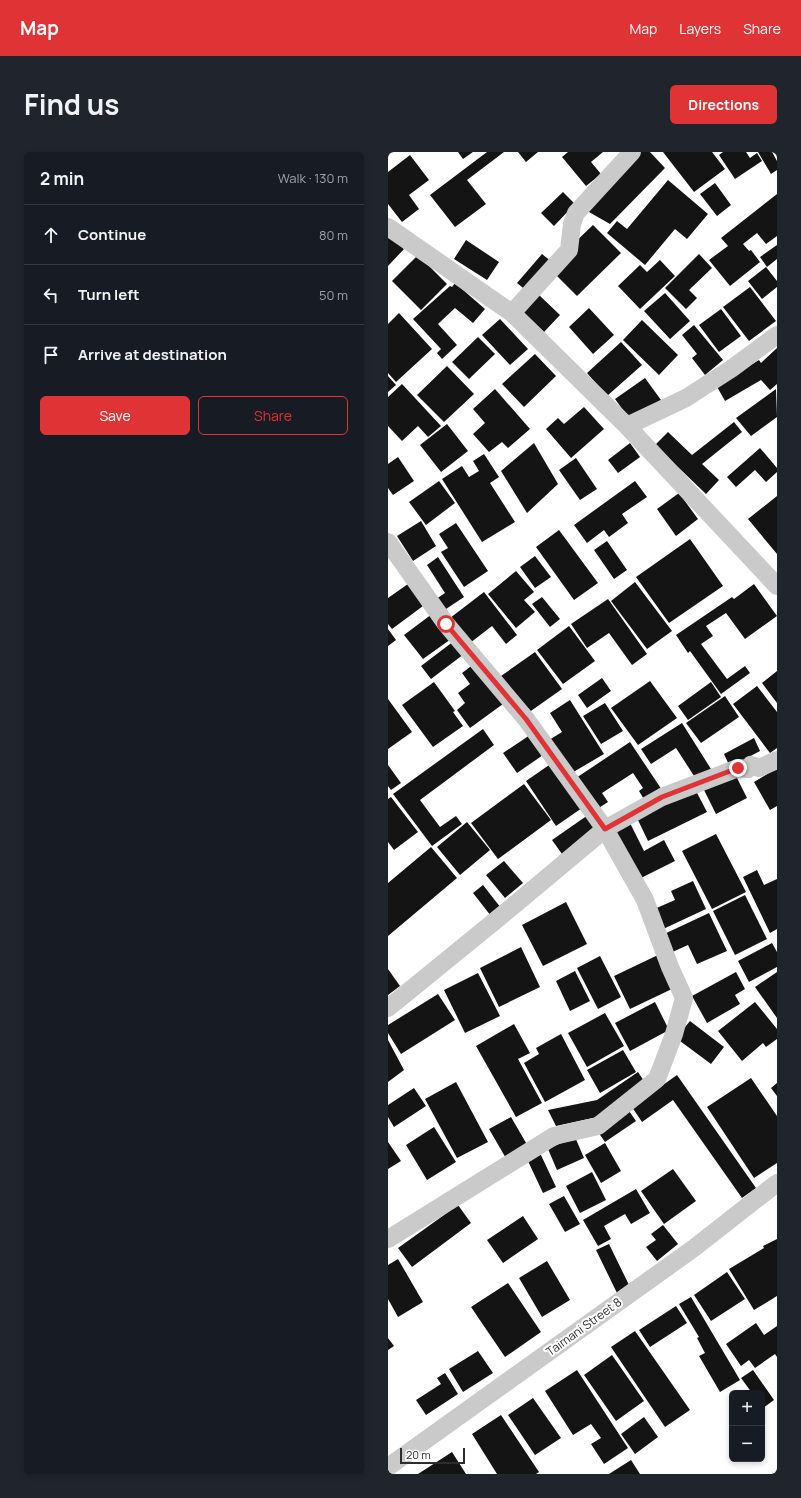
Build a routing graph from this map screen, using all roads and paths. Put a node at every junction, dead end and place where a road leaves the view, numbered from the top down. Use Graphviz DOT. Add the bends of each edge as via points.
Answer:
graph roads {
  1 [pos="632,152"];
  2 [pos="388,228"];
  3 [pos="512,313"];
  4 [pos="777,335"];
  5 [pos="627,426"];
  6 [pos="388,542"];
  7 [pos="777,586"];
  8 [pos="777,760"];
  9 [pos="605,829"];
  10 [pos="388,1008"];
  11 [pos="777,1183"];
  12 [pos="388,1239"];
  13 [pos="388,1467"];
  1 -- 3 [label="street" via="576,213 569,250"];
  2 -- 3 [label="street"];
  3 -- 5 [label="street"];
  4 -- 5 [label="street" via="686,398"];
  5 -- 7 [label="street"];
  6 -- 9 [label="street" via="446,624 526,719"];
  8 -- 9 [label="street" via="759,768 751,765 748,769 738,768 662,797"];
  9 -- 10 [label="street"];
  9 -- 12 [label="street" via="645,900 684,998 657,1079 598,1126 554,1136"];
  11 -- 13 [label="street, Taimani Street 8" via="694,1248"];
}
